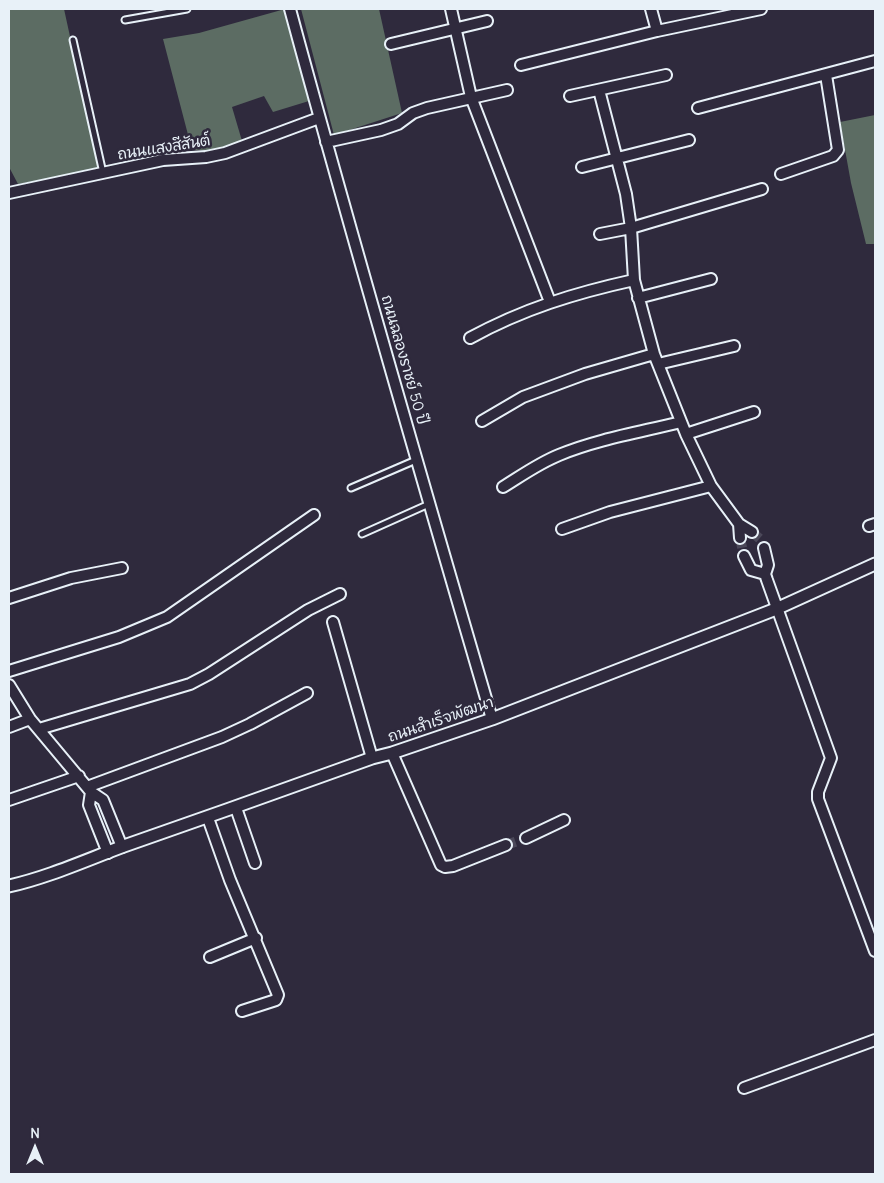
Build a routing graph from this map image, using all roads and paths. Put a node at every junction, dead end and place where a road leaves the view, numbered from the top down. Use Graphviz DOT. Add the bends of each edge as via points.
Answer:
graph roads {
  1 [pos="187,9"];
  2 [pos="290,9"];
  3 [pos="451,9"];
  4 [pos="651,9"];
  5 [pos="761,9"];
  6 [pos="125,20"];
  7 [pos="487,21"];
  8 [pos="456,29"];
  9 [pos="657,31"];
  10 [pos="73,40"];
  11 [pos="391,44"];
  12 [pos="875,61"];
  13 [pos="521,65"];
  14 [pos="666,75"];
  15 [pos="826,75"];
  16 [pos="507,90"];
  17 [pos="599,90"];
  18 [pos="570,96"];
  19 [pos="471,97"];
  20 [pos="698,108"];
  21 [pos="319,118"];
  22 [pos="689,140"];
  23 [pos="326,142"];
  24 [pos="616,159"];
  25 [pos="582,167"];
  26 [pos="103,173"];
  27 [pos="781,174"];
  28 [pos="762,189"];
  29 [pos="9,194"];
  30 [pos="631,228"];
  31 [pos="600,234"];
  32 [pos="711,279"];
  33 [pos="634,280"];
  34 [pos="638,298"];
  35 [pos="550,302"];
  36 [pos="470,338"];
  37 [pos="734,346"];
  38 [pos="656,359"];
  39 [pos="754,412"];
  40 [pos="482,422"];
  41 [pos="682,422"];
  42 [pos="686,434"];
  43 [pos="416,460"];
  44 [pos="712,486"];
  45 [pos="503,487"];
  46 [pos="351,488"];
  47 [pos="429,504"];
  48 [pos="314,515"];
  49 [pos="739,524"];
  50 [pos="562,529"];
  51 [pos="752,532"];
  52 [pos="362,534"];
  53 [pos="740,538"];
  54 [pos="764,548"];
  55 [pos="744,556"];
  56 [pos="875,564"];
  57 [pos="122,568"];
  58 [pos="766,577"];
  59 [pos="340,594"];
  60 [pos="9,598"];
  61 [pos="775,604"];
  62 [pos="333,622"];
  63 [pos="9,670"];
  64 [pos="9,685"];
  65 [pos="307,693"];
  66 [pos="30,718"];
  67 [pos="492,720"];
  68 [pos="9,726"];
  69 [pos="39,729"];
  70 [pos="392,753"];
  71 [pos="372,758"];
  72 [pos="79,776"];
  73 [pos="89,790"];
  74 [pos="9,800"];
  75 [pos="236,808"];
  76 [pos="208,818"];
  77 [pos="564,820"];
  78 [pos="526,838"];
  79 [pos="506,845"];
  80 [pos="122,847"];
  81 [pos="108,853"];
  82 [pos="255,863"];
  83 [pos="9,886"];
  84 [pos="256,938"];
  85 [pos="875,951"];
  86 [pos="210,957"];
  87 [pos="242,1011"];
  88 [pos="875,1040"];
  89 [pos="744,1088"];
  1 -- 6 [label="lane"];
  2 -- 21 [label="street, ถนนฉลองราชย์ 50 ปี"];
  3 -- 8 [label="street"];
  4 -- 9 [label="street"];
  5 -- 9 [label="street"];
  7 -- 8 [label="street"];
  8 -- 11 [label="street"];
  8 -- 19 [label="street"];
  9 -- 13 [label="street"];
  10 -- 26 [label="lane"];
  12 -- 15 [label="street"];
  14 -- 17 [label="street"];
  15 -- 20 [label="street"];
  15 -- 27 [label="street" via="838,150 833,156"];
  16 -- 19 [label="street"];
  17 -- 18 [label="street"];
  17 -- 24 [label="street"];
  19 -- 23 [label="street" via="426,108 381,130"];
  19 -- 35 [label="street"];
  21 -- 23 [label="street, ถนนฉลองราชย์ 50 ปี"];
  21 -- 26 [label="street, ถนนแสงสีสันต์" via="225,153 163,160"];
  22 -- 24 [label="street"];
  23 -- 43 [label="street, ถนนฉลองราชย์ 50 ปี"];
  24 -- 25 [label="street"];
  24 -- 30 [label="street"];
  26 -- 29 [label="street, ถนนแสงสีสันต์"];
  28 -- 30 [label="street"];
  30 -- 31 [label="street"];
  30 -- 33 [label="street"];
  32 -- 34 [label="street"];
  33 -- 34 [label="street"];
  33 -- 35 [label="street"];
  34 -- 38 [label="street"];
  35 -- 36 [label="street"];
  37 -- 38 [label="street"];
  38 -- 40 [label="street" via="585,374 523,397"];
  38 -- 41 [label="street"];
  39 -- 42 [label="street"];
  41 -- 42 [label="street"];
  41 -- 45 [label="street" via="559,455"];
  42 -- 44 [label="street"];
  43 -- 46 [label="lane"];
  43 -- 47 [label="street, ถนนฉลองราชย์ 50 ปี"];
  44 -- 49 [label="street"];
  44 -- 50 [label="street" via="610,512"];
  47 -- 52 [label="lane"];
  47 -- 67 [label="street, ถนนฉลองราชย์ 50 ปี"];
  48 -- 63 [label="street" via="167,616 119,636"];
  49 -- 51 [label="street"];
  49 -- 53 [label="street"];
  54 -- 58 [label="street" via="768,565"];
  55 -- 58 [label="street" via="751,570"];
  56 -- 61 [label="street, ถนนสำเร็จพัฒนา"];
  57 -- 60 [label="street" via="71,578"];
  58 -- 61 [label="street"];
  59 -- 69 [label="street" via="308,610 190,684"];
  61 -- 67 [label="street, ถนนสำเร็จพัฒนา"];
  61 -- 85 [label="street" via="831,758 818,799"];
  62 -- 71 [label="street"];
  64 -- 66 [label="street"];
  65 -- 73 [label="street" via="222,737"];
  66 -- 68 [label="street"];
  66 -- 69 [label="street"];
  67 -- 70 [label="street, ถนนสำเร็จพัฒนา"];
  69 -- 72 [label="street"];
  70 -- 71 [label="street, ถนนสำเร็จพัฒนา"];
  70 -- 79 [label="street" via="441,865 453,866"];
  71 -- 75 [label="street, ถนนสำเร็จพัฒนา"];
  72 -- 73 [label="street"];
  72 -- 74 [label="street"];
  73 -- 80 [label="street" via="103,800"];
  73 -- 81 [label="street" via="89,805"];
  75 -- 76 [label="street, ถนนสำเร็จพัฒนา"];
  75 -- 82 [label="street"];
  76 -- 80 [label="street, ถนนสำเร็จพัฒนา"];
  76 -- 84 [label="street" via="230,880"];
  77 -- 78 [label="street"];
  80 -- 81 [label="street, ถนนสำเร็จพัฒนา"];
  81 -- 83 [label="street, ถนนสำเร็จพัฒนา" via="38,879"];
  84 -- 86 [label="street"];
  84 -- 87 [label="street" via="278,995 276,1000"];
  88 -- 89 [label="street"];
}
